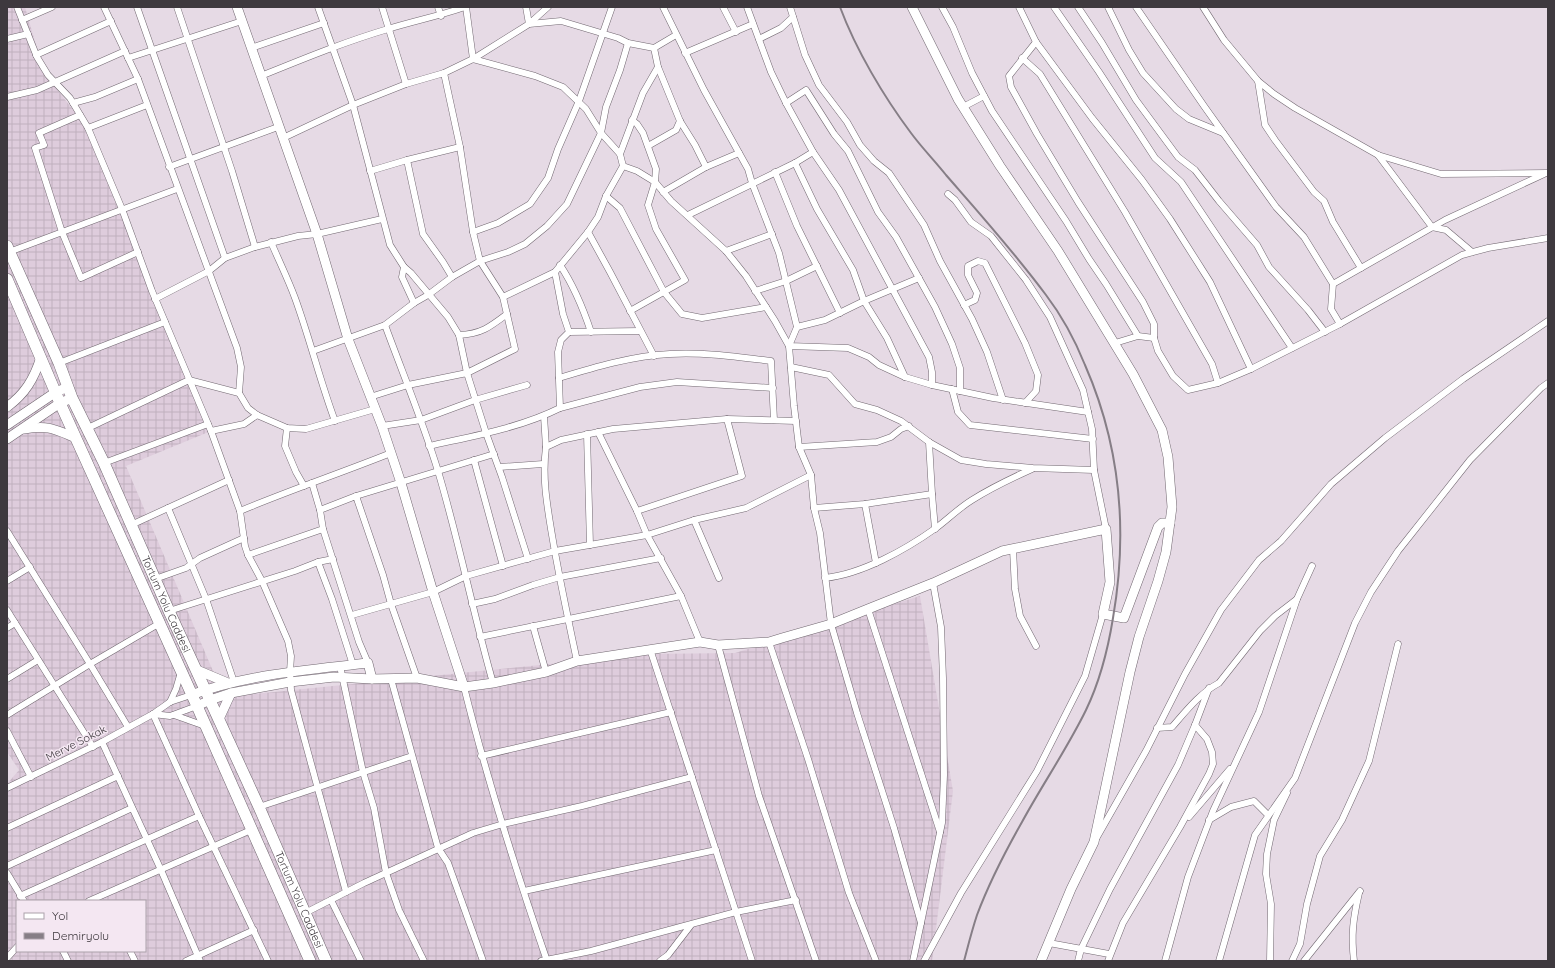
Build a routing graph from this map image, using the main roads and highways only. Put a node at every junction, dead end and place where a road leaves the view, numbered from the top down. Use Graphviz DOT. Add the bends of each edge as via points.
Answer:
graph roads {
  1 [pos="8,249"];
  2 [pos="7,279"];
  3 [pos="310,961"];
  4 [pos="326,961"];
  1 -- 4 [label="highway, Tortum Yolu Caddesi" via="72,398 104,463"];
  2 -- 3 [label="highway, Tortum Yolu Caddesi"];
}
